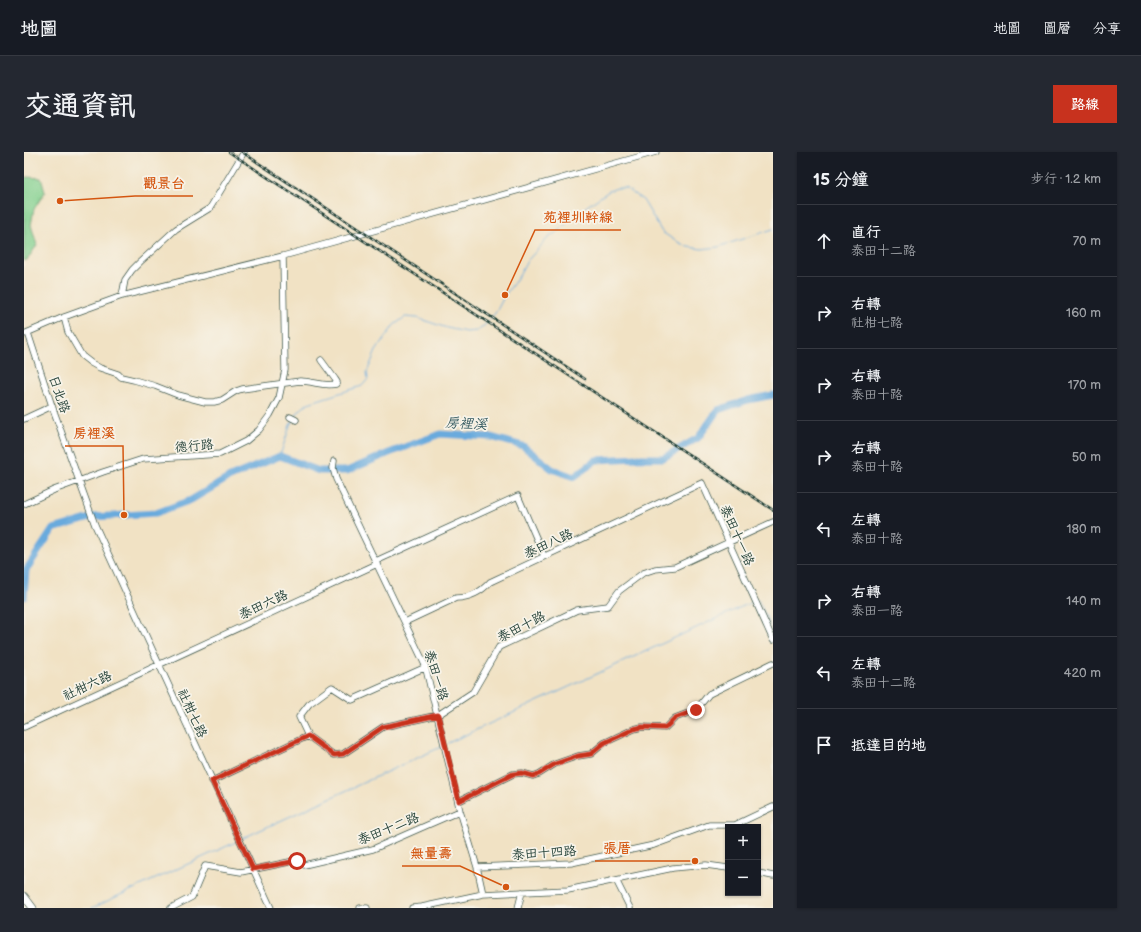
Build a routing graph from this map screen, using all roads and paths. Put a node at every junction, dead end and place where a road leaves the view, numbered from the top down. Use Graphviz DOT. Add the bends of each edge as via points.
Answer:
graph roads {
  1 [pos="244,152"];
  2 [pos="656,152"];
  3 [pos="283,256"];
  4 [pos="122,296"];
  5 [pos="64,317"];
  6 [pos="26,333"];
  7 [pos="320,360"];
  8 [pos="283,383"];
  9 [pos="52,406"];
  10 [pos="290,417"];
  11 [pos="24,419"];
  12 [pos="296,420"];
  13 [pos="334,461"];
  14 [pos="79,481"];
  15 [pos="702,483"];
  16 [pos="24,504"];
  17 [pos="773,522"];
  18 [pos="96,527"];
  19 [pos="728,542"];
  20 [pos="544,556"];
  21 [pos="376,562"];
  22 [pos="405,622"];
  23 [pos="773,640"];
  24 [pos="158,664"];
  25 [pos="773,664"];
  26 [pos="426,667"];
  27 [pos="438,715"];
  28 [pos="24,727"];
  29 [pos="308,736"];
  30 [pos="212,781"];
  31 [pos="459,801"];
  32 [pos="773,807"];
  33 [pos="460,811"];
  34 [pos="477,867"];
  35 [pos="725,868"];
  36 [pos="253,869"];
  37 [pos="761,874"];
  38 [pos="773,876"];
  39 [pos="616,880"];
  40 [pos="522,892"];
  41 [pos="483,894"];
  42 [pos="24,896"];
  43 [pos="33,908"];
  44 [pos="171,908"];
  45 [pos="271,908"];
  46 [pos="360,908"];
  47 [pos="367,908"];
  48 [pos="412,908"];
  49 [pos="518,908"];
  50 [pos="629,908"];
  1 -- 4 [label="street" via="210,208 176,229 132,270 125,280"];
  2 -- 3 [label="street"];
  3 -- 4 [label="street"];
  3 -- 8 [label="street, 德行路"];
  4 -- 5 [label="street"];
  5 -- 6 [label="street"];
  5 -- 8 [label="street" via="68,332 82,356 91,363 121,377 178,395 214,402 242,389"];
  6 -- 9 [label="street, 日北路"];
  7 -- 8 [label="street" via="336,384 325,385 300,380"];
  8 -- 14 [label="street, 德行路" via="279,398 259,430 246,441 220,454 143,460"];
  9 -- 11 [label="street"];
  9 -- 14 [label="street, 日北路"];
  10 -- 12 [label="street"];
  13 -- 21 [label="street, 泰田一路" via="335,476"];
  14 -- 16 [label="street, 德行路"];
  14 -- 18 [label="street, 日北路"];
  15 -- 19 [label="street, 泰田十一路"];
  15 -- 20 [label="street, 泰田八路"];
  17 -- 19 [label="street, 泰田十路"];
  18 -- 24 [label="street, 社柑七路"];
  19 -- 23 [label="street, 泰田十一路"];
  19 -- 27 [label="street, 泰田十路" via="675,567 643,573 619,591 608,606 577,610 499,647 473,692"];
  20 -- 21 [label="street, 泰田六路" via="518,496"];
  20 -- 22 [label="street, 泰田八路" via="490,582 483,590 464,598 456,598"];
  21 -- 22 [label="street, 泰田一路"];
  21 -- 24 [label="street, 泰田六路"];
  22 -- 26 [label="street, 泰田一路"];
  24 -- 28 [label="street, 社柑六路"];
  24 -- 30 [label="street, 社柑七路"];
  25 -- 31 [label="street" via="709,694 696,710 675,718 665,728 634,729 604,743 591,754 555,764 533,776 513,774"];
  26 -- 27 [label="street, 泰田一路"];
  26 -- 29 [label="street" via="352,700 332,687 309,704 299,717"];
  27 -- 29 [label="street, 泰田十路" via="383,727 343,754 334,755"];
  27 -- 31 [label="street, 泰田一路"];
  29 -- 30 [label="street"];
  30 -- 36 [label="street, 社柑七路"];
  31 -- 33 [label="street, 泰田一路"];
  32 -- 34 [label="street, 泰田十四路" via="735,825 709,825 654,845 571,863"];
  33 -- 34 [label="street, 泰田一路"];
  33 -- 36 [label="street, 泰田十二路" via="372,849 304,865 294,861"];
  34 -- 41 [label="street, 泰田一路"];
  35 -- 39 [label="street" via="706,865 673,868"];
  36 -- 44 [label="street, 泰田十二路" via="241,872 205,866 192,897"];
  36 -- 45 [label="street, 社柑七路"];
  37 -- 38 [label="street"];
  39 -- 40 [label="street" via="568,890"];
  39 -- 50 [label="street"];
  40 -- 41 [label="street"];
  40 -- 49 [label="street"];
  41 -- 48 [label="street"];
  42 -- 43 [label="main road"];
  46 -- 47 [label="street"];
}
